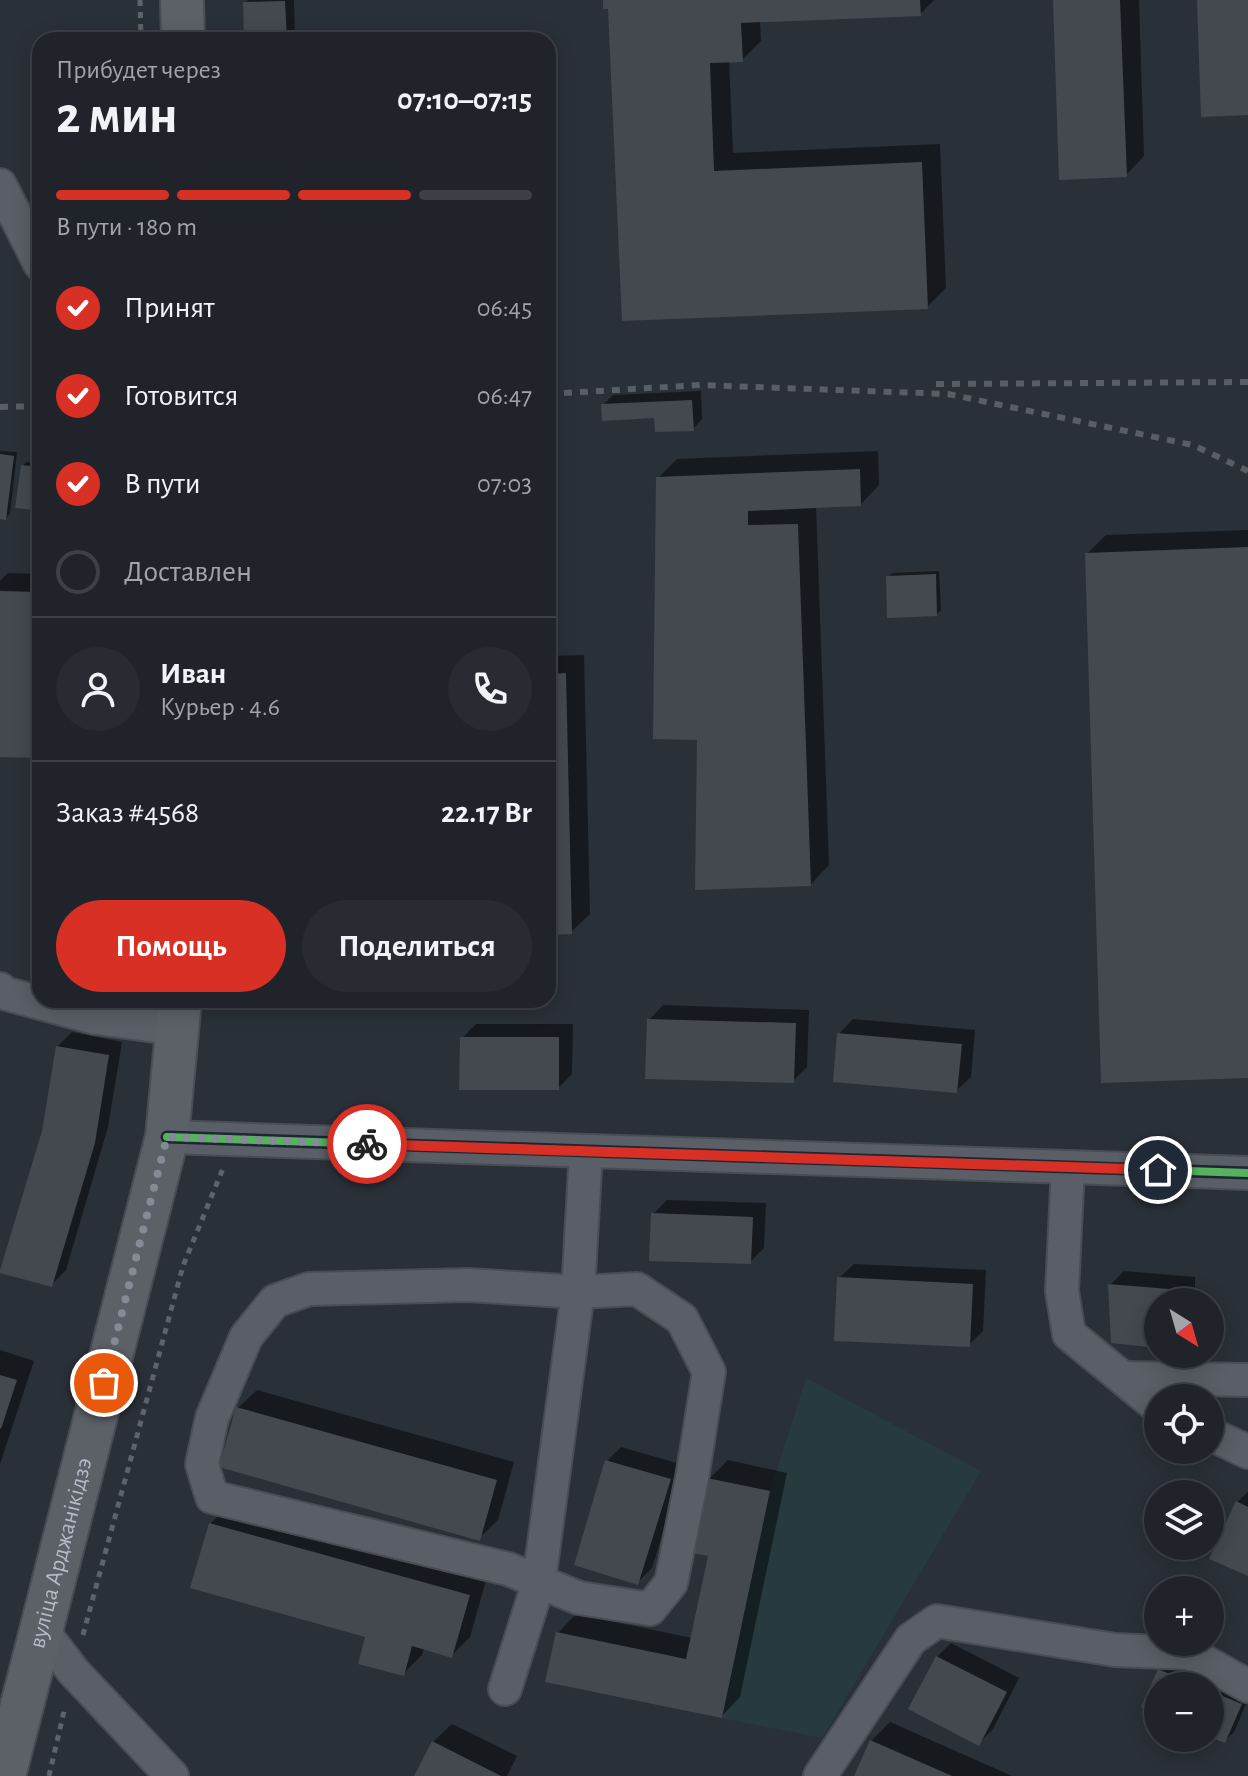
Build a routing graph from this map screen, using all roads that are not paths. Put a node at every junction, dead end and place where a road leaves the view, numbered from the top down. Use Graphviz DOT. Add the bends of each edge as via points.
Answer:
graph roads {
  1 [pos="182,0"];
  2 [pos="183,32"];
  3 [pos="0,185"];
  4 [pos="32,248"];
  5 [pos="1,997"];
  6 [pos="32,1004"];
  7 [pos="51,1008"];
  8 [pos="178,1015"];
  9 [pos="167,1137"];
  10 [pos="586,1151"];
  11 [pos="1068,1167"];
  12 [pos="1248,1173"];
  13 [pos="578,1292"];
  14 [pos="1123,1378"];
  15 [pos="1248,1380"];
  16 [pos="1144,1395"];
  17 [pos="1224,1441"];
  18 [pos="1248,1452"];
  19 [pos="539,1581"];
  20 [pos="41,1629"];
  21 [pos="1248,1686"];
  22 [pos="505,1689"];
  23 [pos="4,1776"];
  24 [pos="172,1776"];
  25 [pos="820,1776"];
  1 -- 2 [label="main road"];
  3 -- 4 [label="street"];
  5 -- 6 [label="street"];
  7 -- 8 [label="street" via="96,1018"];
  8 -- 9 [label="main road, вуліца Арджанікідзэ"];
  9 -- 10 [label="street"];
  9 -- 20 [label="main road, вуліца Арджанікідзэ"];
  10 -- 11 [label="street"];
  10 -- 13 [label="street"];
  11 -- 12 [label="street"];
  11 -- 14 [label="street" via="1062,1291 1069,1334"];
  13 -- 19 [label="street"];
  13 -- 19 [label="street" via="637,1289 682,1319 709,1372 671,1583 650,1609 579,1598"];
  13 -- 19 [label="street" via="469,1285 309,1289 275,1301 246,1337 212,1418 202,1464 212,1497"];
  14 -- 15 [label="street"];
  14 -- 16 [label="street"];
  17 -- 18 [label="street"];
  19 -- 22 [label="street"];
  20 -- 23 [label="main road, вуліца Арджанікідзэ"];
  20 -- 24 [label="street" via="73,1671"];
  21 -- 25 [label="street" via="1189,1653 1115,1650 937,1621 911,1639"];
}
